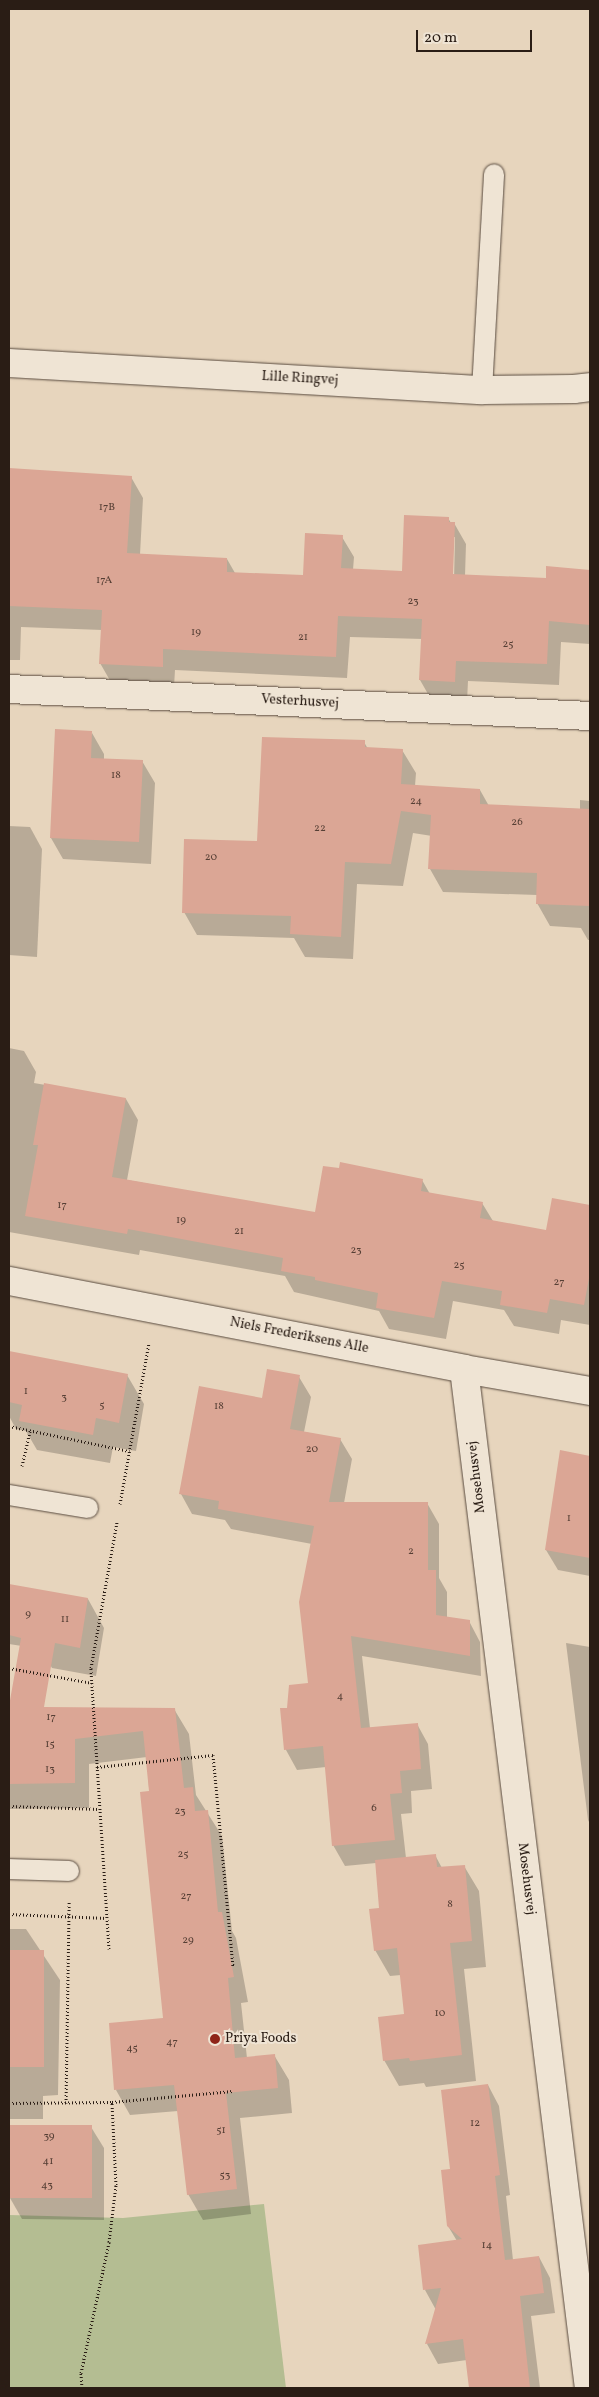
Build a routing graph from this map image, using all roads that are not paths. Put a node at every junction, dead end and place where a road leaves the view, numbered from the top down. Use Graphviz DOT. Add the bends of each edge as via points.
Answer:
graph roads {
  1 [pos="494,174"];
  2 [pos="9,363"];
  3 [pos="590,387"];
  4 [pos="482,390"];
  5 [pos="9,689"];
  6 [pos="590,716"];
  7 [pos="9,1281"];
  8 [pos="464,1369"];
  9 [pos="590,1390"];
  10 [pos="12,1495"];
  11 [pos="88,1508"];
  12 [pos="9,1869"];
  13 [pos="69,1871"];
  14 [pos="589,2388"];
  1 -- 4 [label="lane"];
  2 -- 4 [label="street, Lille Ringvej"];
  3 -- 4 [label="street, Lille Ringvej"];
  5 -- 6 [label="street, Vesterhusvej"];
  7 -- 8 [label="street, Niels Frederiksens Alle"];
  8 -- 9 [label="street, Niels Frederiksens Alle"];
  8 -- 14 [label="street, Mosehusvej"];
  10 -- 11 [label="lane"];
  12 -- 13 [label="lane"];
}
